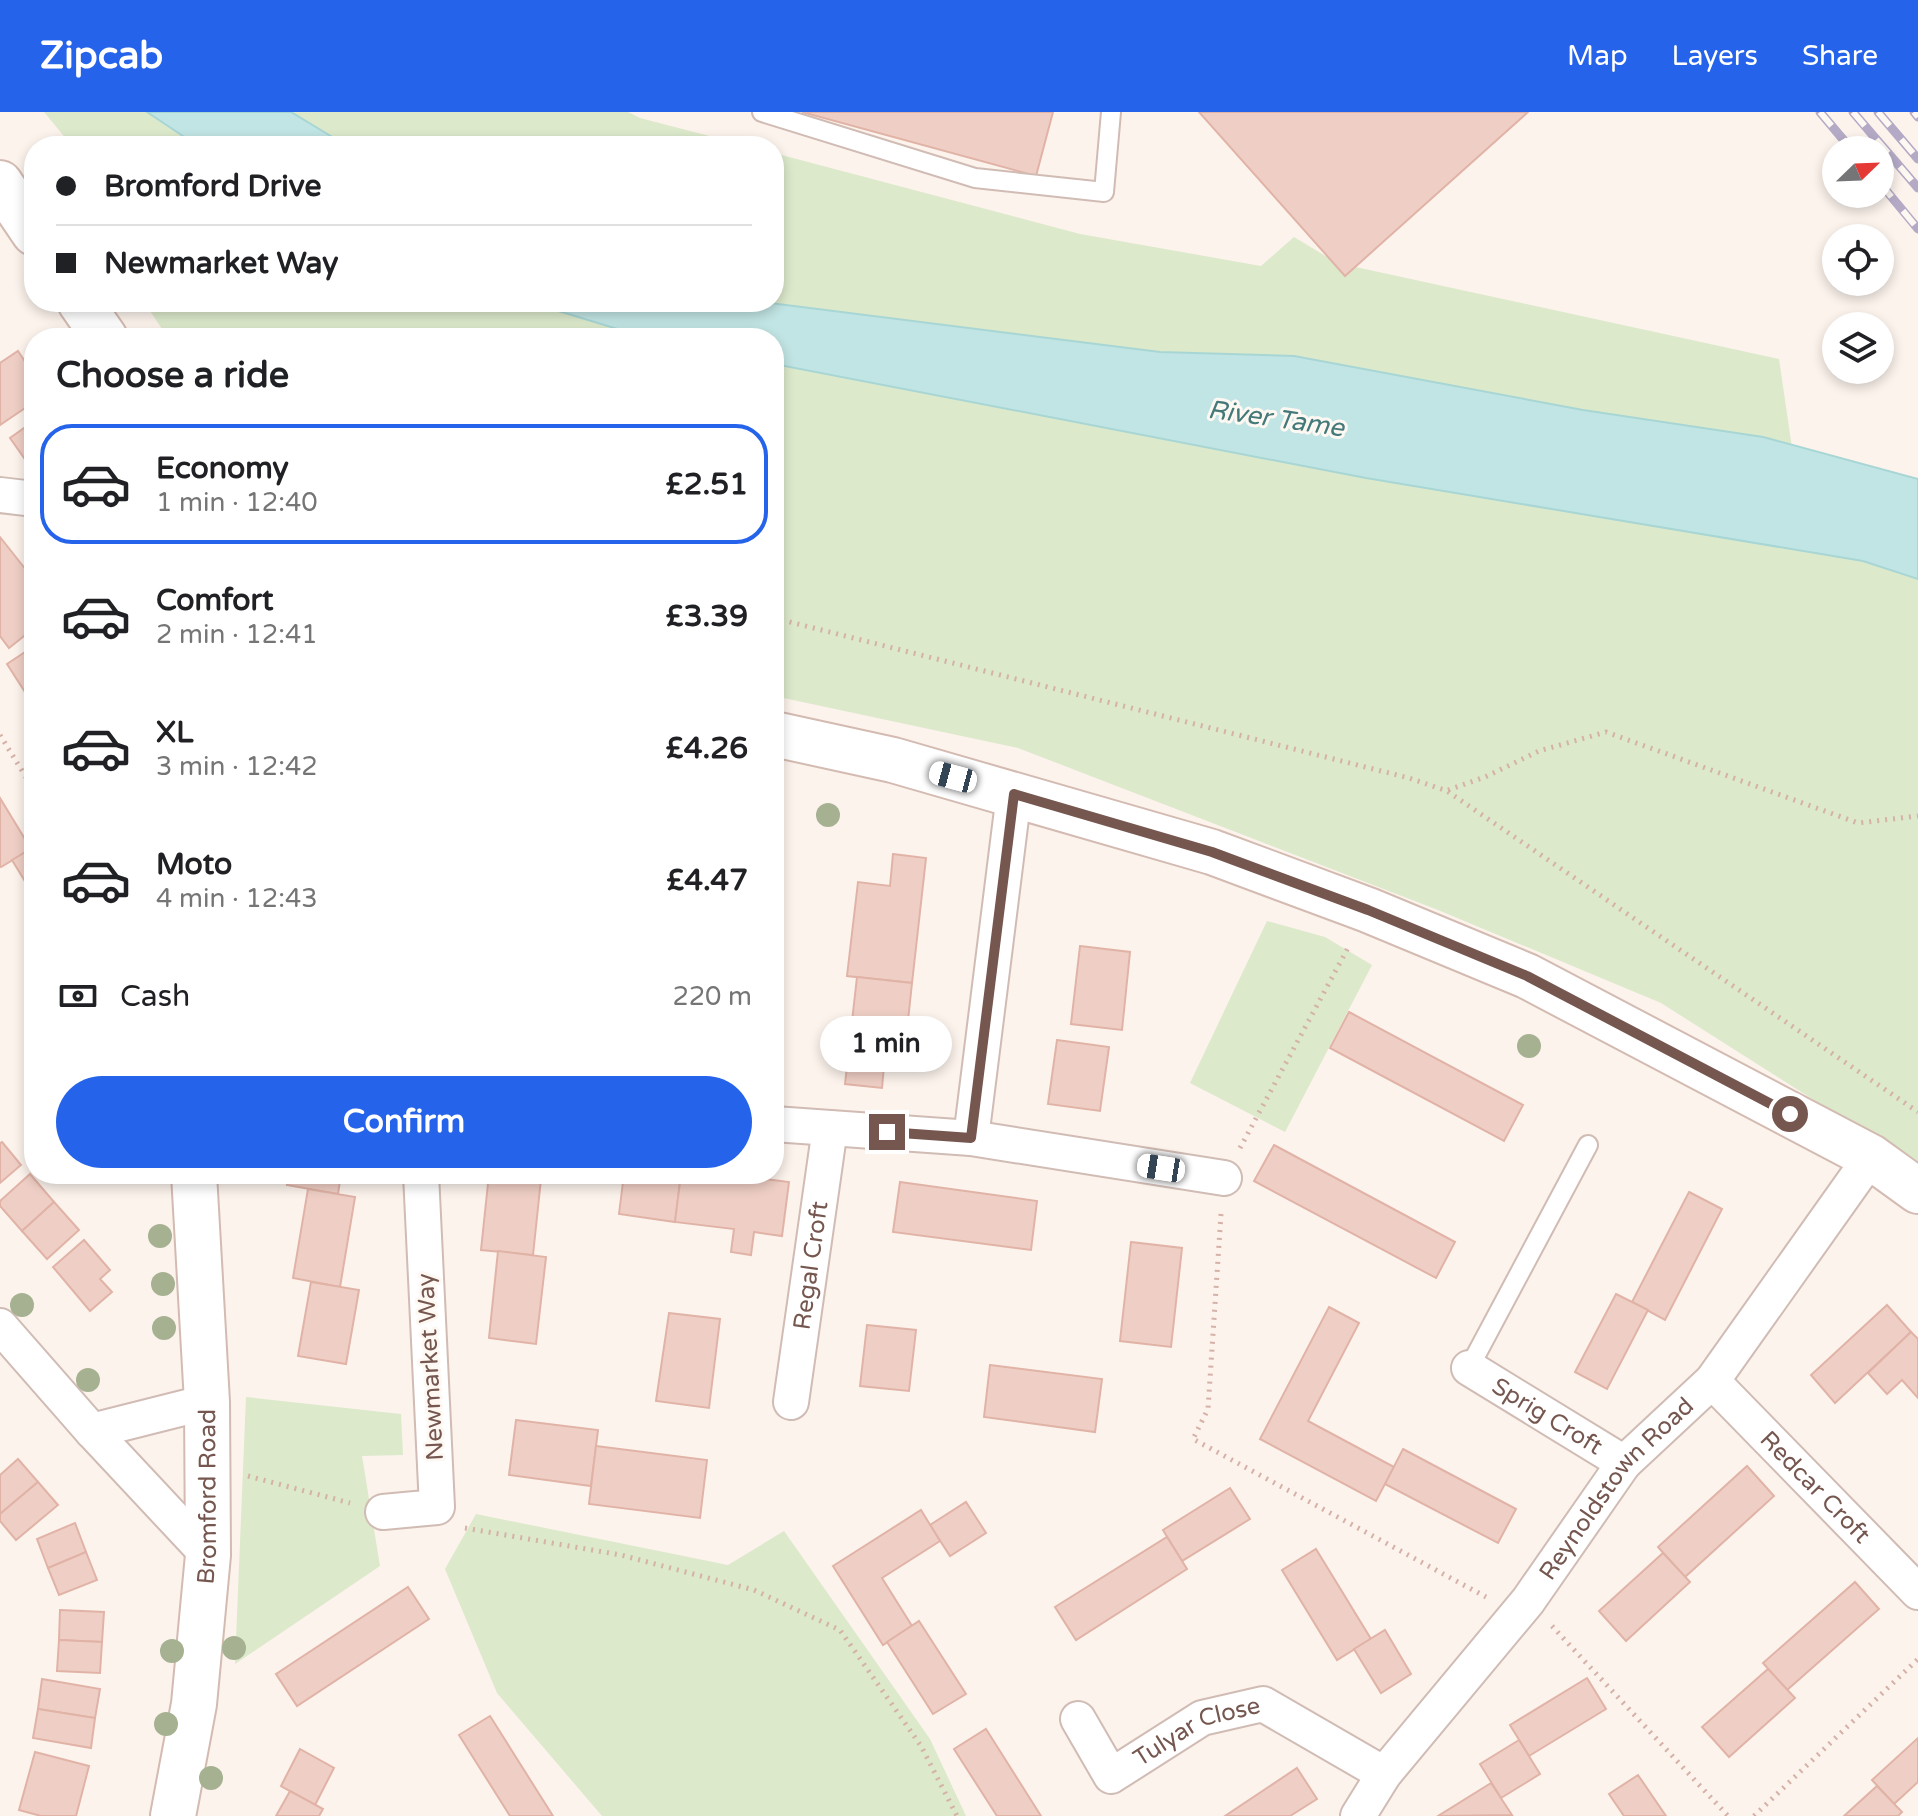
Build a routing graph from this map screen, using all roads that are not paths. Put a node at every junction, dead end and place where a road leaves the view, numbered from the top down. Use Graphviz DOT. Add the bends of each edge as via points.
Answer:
graph roads {
  1 [pos="762,112"];
  2 [pos="1111,112"];
  3 [pos="0,495"];
  4 [pos="24,498"];
  5 [pos="784,736"];
  6 [pos="1014,794"];
  7 [pos="784,1125"];
  8 [pos="830,1128"];
  9 [pos="971,1138"];
  10 [pos="1588,1145"];
  11 [pos="1871,1157"];
  12 [pos="1224,1178"];
  13 [pos="195,1184"];
  14 [pos="421,1184"];
  15 [pos="1918,1191"];
  16 [pos="0,1326"];
  17 [pos="1469,1368"];
  18 [pos="1712,1381"];
  19 [pos="207,1402"];
  20 [pos="791,1402"];
  21 [pos="92,1431"];
  22 [pos="1624,1463"];
  23 [pos="383,1512"];
  24 [pos="208,1555"];
  25 [pos="1918,1592"];
  26 [pos="1078,1719"];
  27 [pos="1384,1774"];
  28 [pos="173,1816"];
  29 [pos="1358,1816"];
  1 -- 2 [label="lane" via="975,178 1104,192"];
  3 -- 4 [label="street"];
  5 -- 6 [label="street"];
  6 -- 9 [label="street"];
  6 -- 11 [label="street" via="1212,852 1527,976"];
  7 -- 8 [label="street"];
  8 -- 9 [label="street"];
  8 -- 20 [label="street, Regal Croft"];
  9 -- 12 [label="street"];
  10 -- 17 [label="lane"];
  11 -- 15 [label="street"];
  11 -- 18 [label="street, Reynoldstown Road"];
  13 -- 19 [label="street, Bromford Road"];
  14 -- 23 [label="street, Newmarket Way" via="437,1507"];
  16 -- 21 [label="street"];
  17 -- 22 [label="street, Sprig Croft"];
  18 -- 22 [label="street, Reynoldstown Road"];
  18 -- 25 [label="street, Redcar Croft"];
  19 -- 21 [label="street"];
  19 -- 24 [label="street, Bromford Road"];
  21 -- 24 [label="street"];
  22 -- 27 [label="street, Reynoldstown Road" via="1528,1601"];
  24 -- 28 [label="street, Bromford Road" via="194,1704"];
  26 -- 27 [label="street, Tulyar Close" via="1111,1776 1202,1718 1263,1704"];
  27 -- 29 [label="street, Reynoldstown Road"];
}
